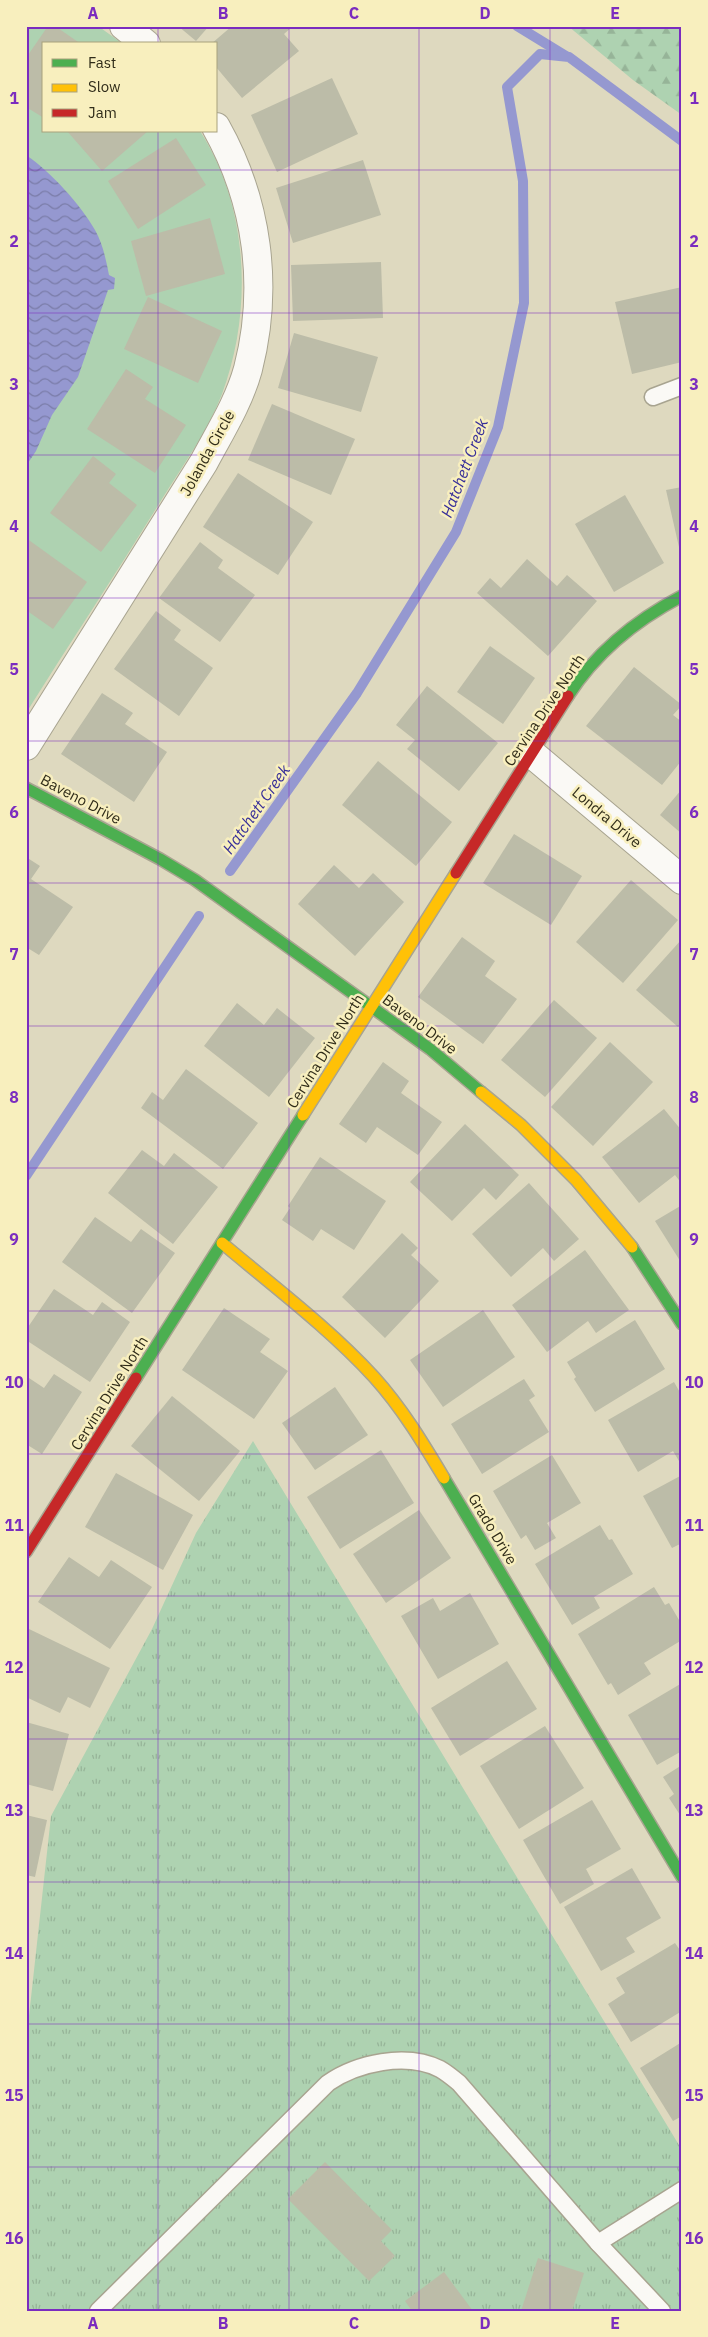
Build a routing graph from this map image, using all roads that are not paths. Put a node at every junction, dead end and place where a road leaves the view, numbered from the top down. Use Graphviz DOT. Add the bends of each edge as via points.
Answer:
graph roads {
  1 [pos="124,26"];
  2 [pos="144,42"];
  3 [pos="218,130"];
  4 [pos="682,386"];
  5 [pos="653,396"];
  6 [pos="682,596"];
  7 [pos="26,746"];
  8 [pos="532,754"];
  9 [pos="26,788"];
  10 [pos="682,880"];
  11 [pos="370,1006"];
  12 [pos="222,1243"];
  13 [pos="682,1324"];
  14 [pos="26,1552"];
  15 [pos="682,1877"];
  16 [pos="682,2190"];
  17 [pos="598,2243"];
  18 [pos="98,2311"];
  19 [pos="662,2311"];
  1 -- 2 [label="street"];
  3 -- 7 [label="street, Jolanda Circle" via="244,189 255,234 259,274 258,317 248,371 229,417 204,462"];
  4 -- 5 [label="lane"];
  6 -- 8 [label="street, Cervina Drive North" via="629,627 603,651 578,681"];
  8 -- 10 [label="street, Londra Drive"];
  8 -- 11 [label="street, Cervina Drive North"];
  9 -- 11 [label="street, Baveno Drive" via="195,880"];
  11 -- 12 [label="street, Cervina Drive North"];
  11 -- 13 [label="street, Baveno Drive" via="430,1049 521,1125 576,1180 630,1244"];
  12 -- 14 [label="street, Cervina Drive North"];
  12 -- 15 [label="street, Grado Drive" via="334,1338 375,1378 414,1428"];
  16 -- 17 [label="lane"];
  17 -- 18 [label="lane" via="459,2083 440,2069 426,2064 379,2062 343,2073 328,2083"];
  17 -- 19 [label="lane"];
}
